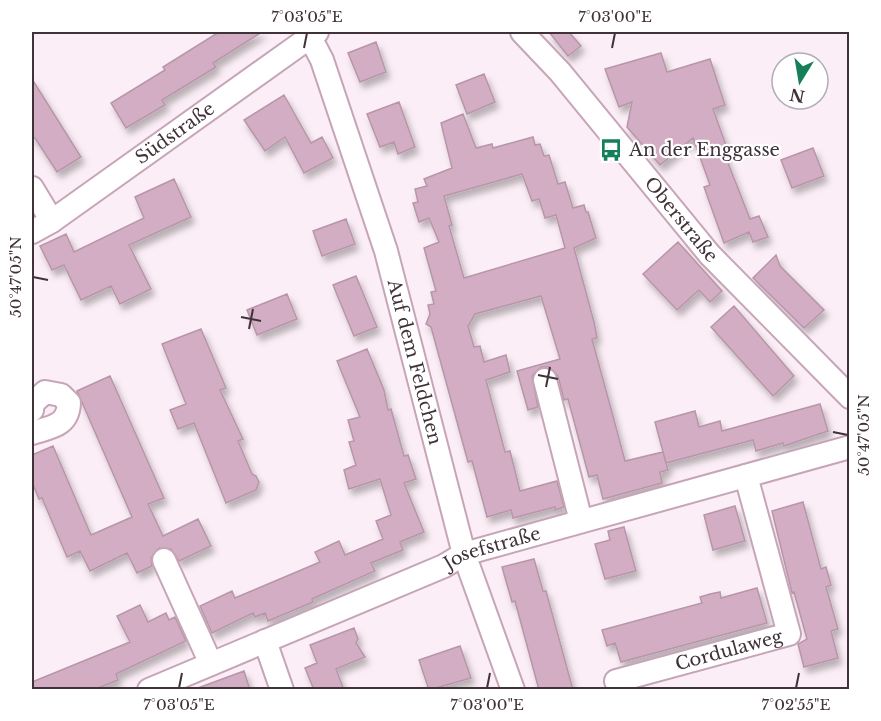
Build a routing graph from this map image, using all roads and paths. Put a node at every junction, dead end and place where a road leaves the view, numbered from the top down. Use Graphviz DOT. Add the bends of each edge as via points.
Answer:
graph roads {
  1 [pos="522,32"];
  2 [pos="314,34"];
  3 [pos="32,188"];
  4 [pos="52,221"];
  5 [pos="32,232"];
  6 [pos="545,380"];
  7 [pos="849,397"];
  8 [pos="32,411"];
  9 [pos="32,433"];
  10 [pos="849,447"];
  11 [pos="746,476"];
  12 [pos="581,521"];
  13 [pos="464,554"];
  14 [pos="164,560"];
  15 [pos="265,641"];
  16 [pos="211,664"];
  17 [pos="616,681"];
  18 [pos="149,690"];
  19 [pos="282,690"];
  20 [pos="513,690"];
  1 -- 7 [label="street, Oberstraße" via="560,72 710,255"];
  2 -- 4 [label="street, Südstraße"];
  2 -- 13 [label="street, Auf dem Feldchen" via="386,251"];
  3 -- 4 [label="street"];
  4 -- 5 [label="street, Südstraße"];
  6 -- 12 [label="street"];
  8 -- 9 [label="street" via="33,403 45,392 61,395 69,403 69,414 60,425"];
  10 -- 11 [label="street, Josefstraße"];
  11 -- 12 [label="street, Josefstraße"];
  11 -- 17 [label="street, Cordulaweg" via="789,634"];
  12 -- 13 [label="street, Josefstraße"];
  13 -- 15 [label="street, Josefstraße"];
  13 -- 20 [label="street, Auf dem Feldchen"];
  14 -- 16 [label="street"];
  15 -- 16 [label="street, Josefstraße"];
  15 -- 19 [label="street"];
  16 -- 18 [label="street, Josefstraße"];
}
